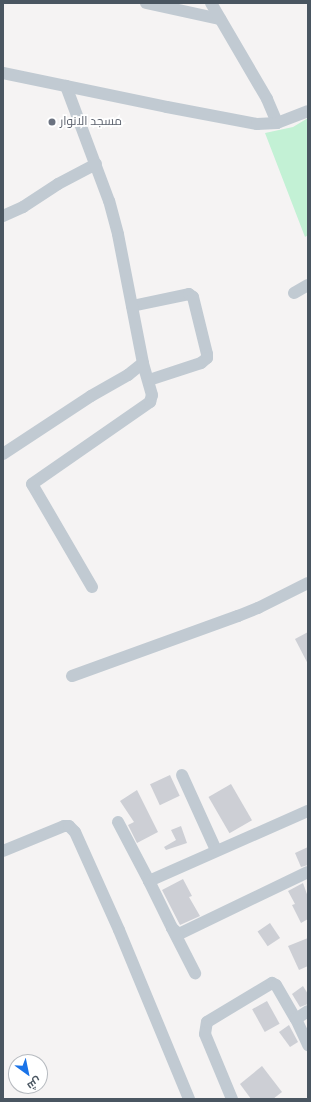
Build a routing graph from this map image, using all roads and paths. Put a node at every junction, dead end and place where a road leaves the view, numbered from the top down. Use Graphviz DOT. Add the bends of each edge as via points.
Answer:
graph roads {
  1 [pos="146,3"];
  2 [pos="211,3"];
  3 [pos="220,18"];
  4 [pos="3,73"];
  5 [pos="66,86"];
  6 [pos="308,111"];
  7 [pos="277,123"];
  8 [pos="96,164"];
  9 [pos="3,216"];
  10 [pos="308,285"];
  11 [pos="294,293"];
  12 [pos="132,306"];
  13 [pos="143,363"];
  14 [pos="149,380"];
  15 [pos="3,454"];
  16 [pos="308,583"];
  17 [pos="92,587"];
  18 [pos="72,676"];
  19 [pos="182,775"];
  20 [pos="308,811"];
  21 [pos="118,822"];
  22 [pos="216,850"];
  23 [pos="3,851"];
  24 [pos="308,872"];
  25 [pos="148,882"];
  26 [pos="172,928"];
  27 [pos="194,973"];
  28 [pos="308,1011"];
  29 [pos="296,1019"];
  30 [pos="308,1045"];
  31 [pos="189,1099"];
  32 [pos="232,1099"];
  1 -- 3 [label="street"];
  2 -- 3 [label="street"];
  3 -- 7 [label="street" via="267,99"];
  4 -- 5 [label="street"];
  5 -- 7 [label="street" via="244,122 267,125"];
  5 -- 8 [label="street"];
  6 -- 7 [label="street"];
  8 -- 9 [label="street"];
  8 -- 12 [label="street" via="118,234"];
  10 -- 11 [label="street"];
  12 -- 13 [label="street"];
  12 -- 14 [label="street" via="189,294 193,297 207,354 207,358 201,363"];
  13 -- 14 [label="street"];
  13 -- 15 [label="street"];
  14 -- 17 [label="street" via="152,394 150,402 32,484"];
  16 -- 18 [label="street" via="238,616"];
  19 -- 22 [label="street"];
  20 -- 22 [label="street"];
  21 -- 25 [label="street"];
  22 -- 25 [label="street"];
  23 -- 31 [label="street" via="64,826 69,826 75,832"];
  24 -- 26 [label="street" via="183,933 175,932"];
  25 -- 26 [label="street"];
  26 -- 27 [label="street"];
  28 -- 29 [label="street"];
  29 -- 30 [label="street"];
  29 -- 32 [label="street" via="276,985 272,983 207,1022 205,1034"];
}
